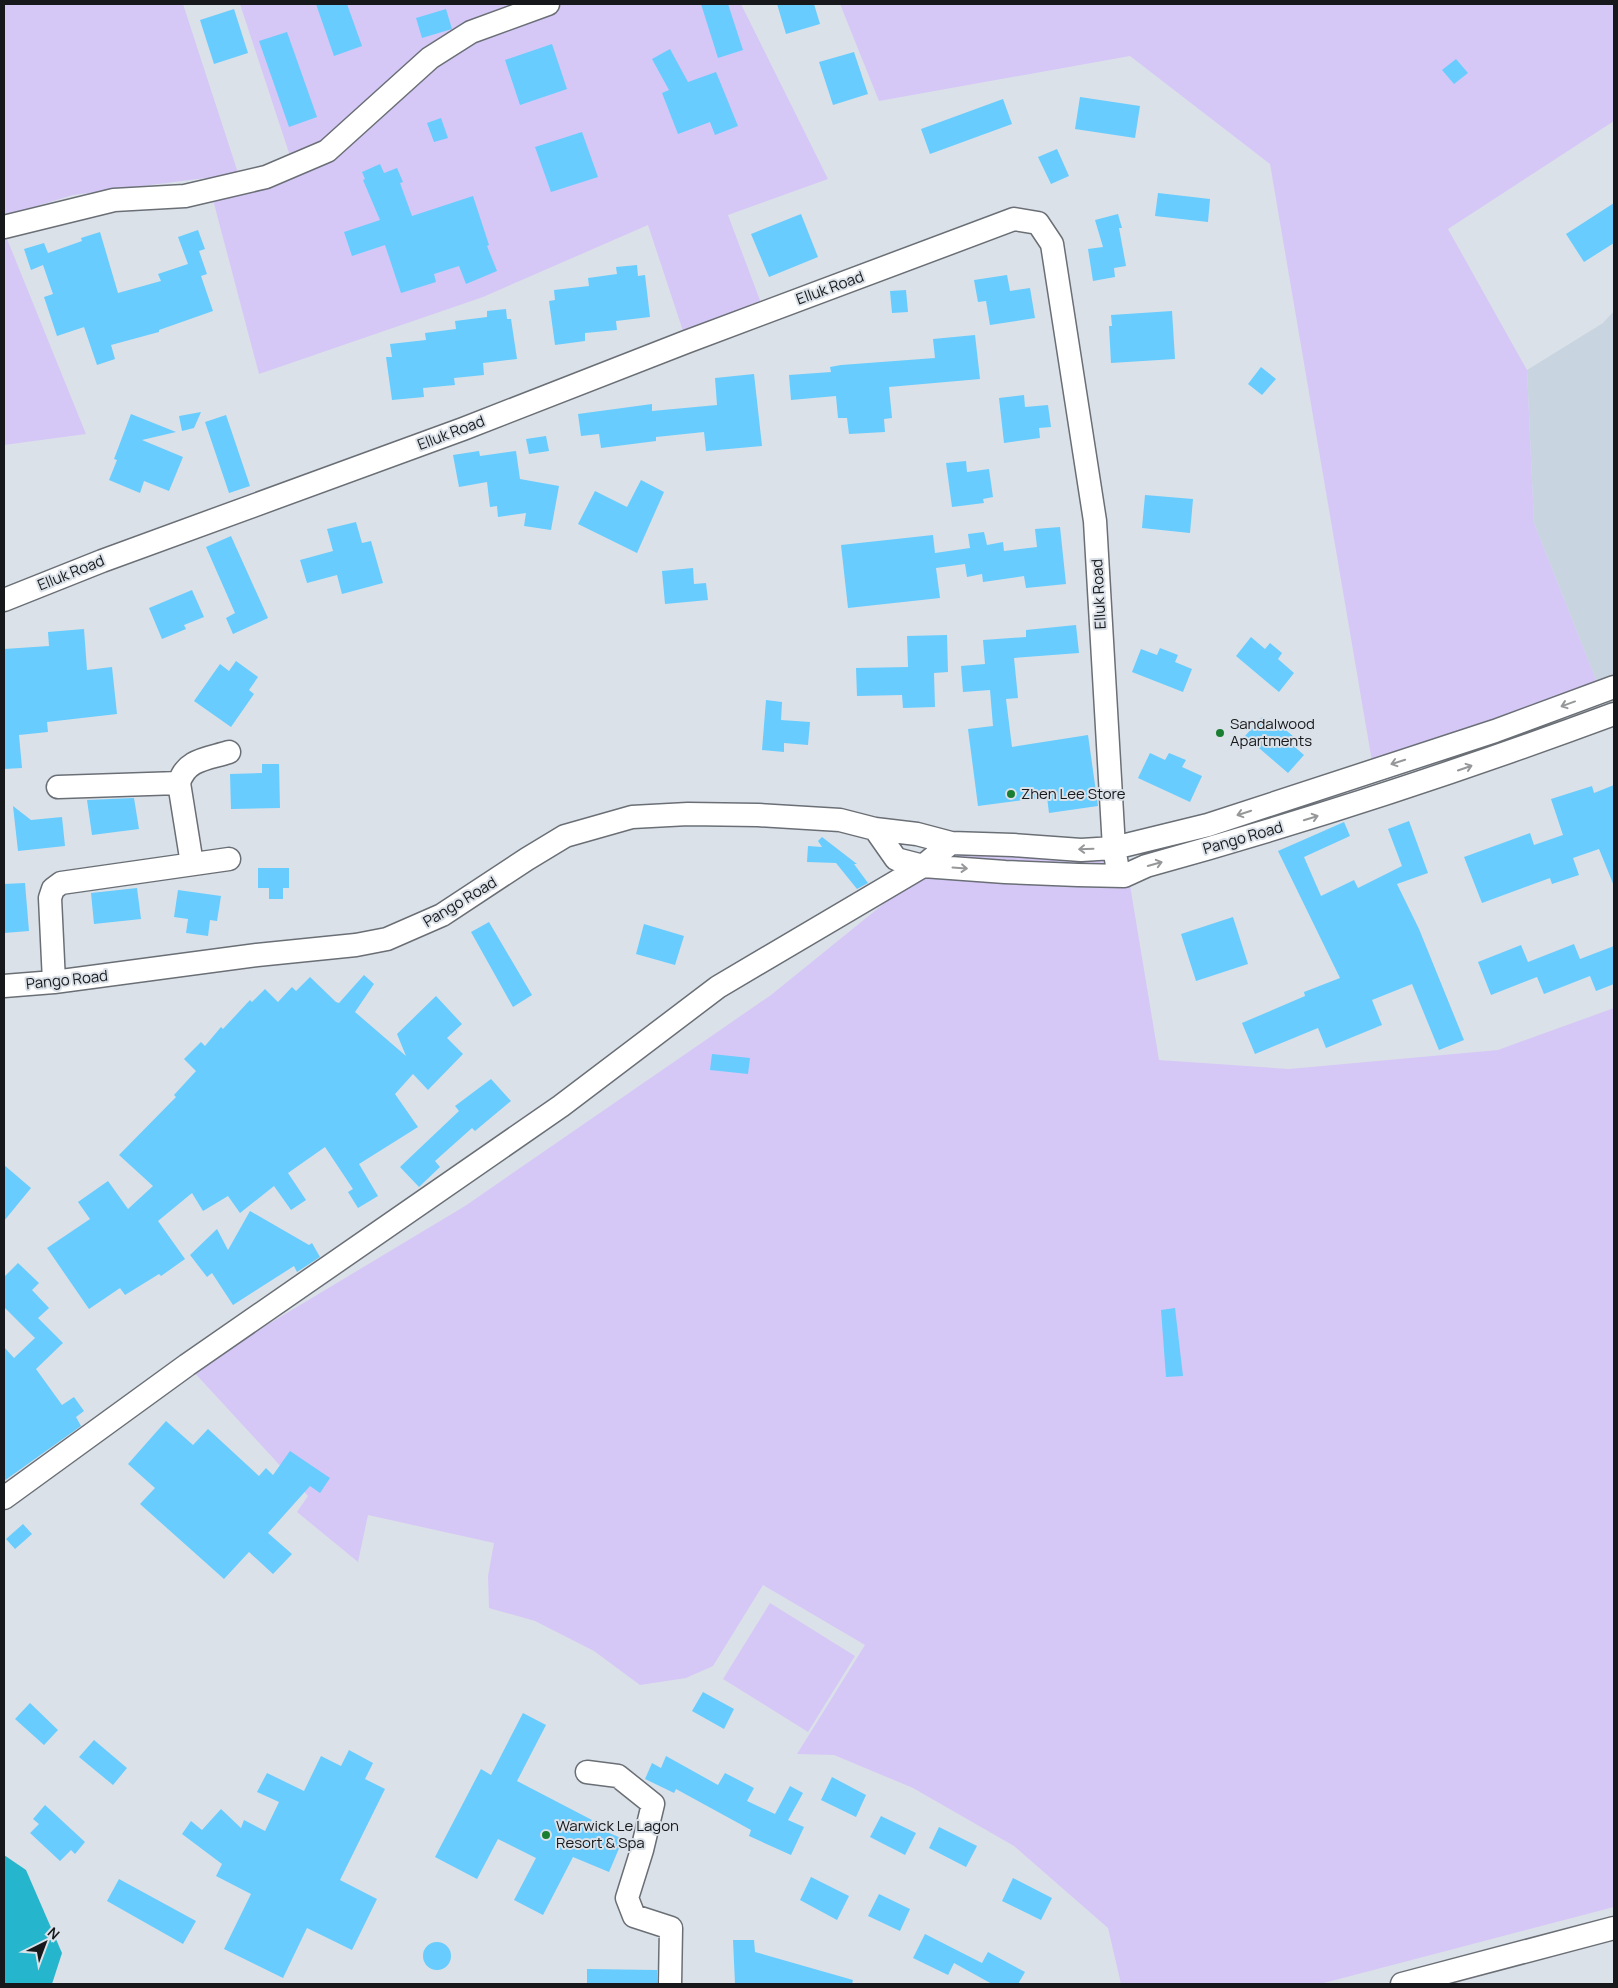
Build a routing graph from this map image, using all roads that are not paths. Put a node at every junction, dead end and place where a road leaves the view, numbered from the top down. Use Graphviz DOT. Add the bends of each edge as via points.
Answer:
graph roads {
  1 [pos="548,4"];
  2 [pos="4,227"];
  3 [pos="4,600"];
  4 [pos="1614,687"];
  5 [pos="1614,714"];
  6 [pos="229,752"];
  7 [pos="179,783"];
  8 [pos="58,787"];
  9 [pos="875,829"];
  10 [pos="951,843"];
  11 [pos="1114,848"];
  12 [pos="229,859"];
  13 [pos="192,864"];
  14 [pos="923,866"];
  15 [pos="1119,876"];
  16 [pos="54,982"];
  17 [pos="4,986"];
  18 [pos="4,1498"];
  19 [pos="587,1772"];
  20 [pos="1614,1928"];
  21 [pos="670,1984"];
  22 [pos="1402,1984"];
  1 -- 2 [label="street" via="470,32 430,58 328,151 266,177 184,196 114,200"];
  3 -- 11 [label="street, Elluk Road" via="1014,219 1038,222 1052,244 1095,521"];
  4 -- 11 [label="street, Pango Road, one-way" via="1208,825"];
  15 -- 5 [label="street, Pango Road, one-way" via="1372,800"];
  6 -- 7 [label="street" via="189,765 182,772"];
  7 -- 8 [label="street"];
  7 -- 13 [label="street"];
  9 -- 10 [label="street, Pango Road" via="917,834"];
  9 -- 14 [label="street, Pango Road" via="896,859"];
  9 -- 16 [label="street, Pango Road" via="840,820 758,815 632,817 565,836 442,915 387,939"];
  11 -- 10 [label="street, Pango Road, one-way" via="1081,850"];
  10 -- 14 [label="street"];
  11 -- 15 [label="street, Elluk Road"];
  12 -- 13 [label="street"];
  13 -- 16 [label="street" via="61,883 53,889 50,898"];
  14 -- 15 [label="street, Pango Road, one-way"];
  14 -- 18 [label="street" via="718,987 561,1106 187,1365"];
  16 -- 17 [label="street, Pango Road"];
  19 -- 21 [label="street" via="618,1776 652,1804 627,1898 634,1916 671,1928"];
  20 -- 22 [label="street"];
}
